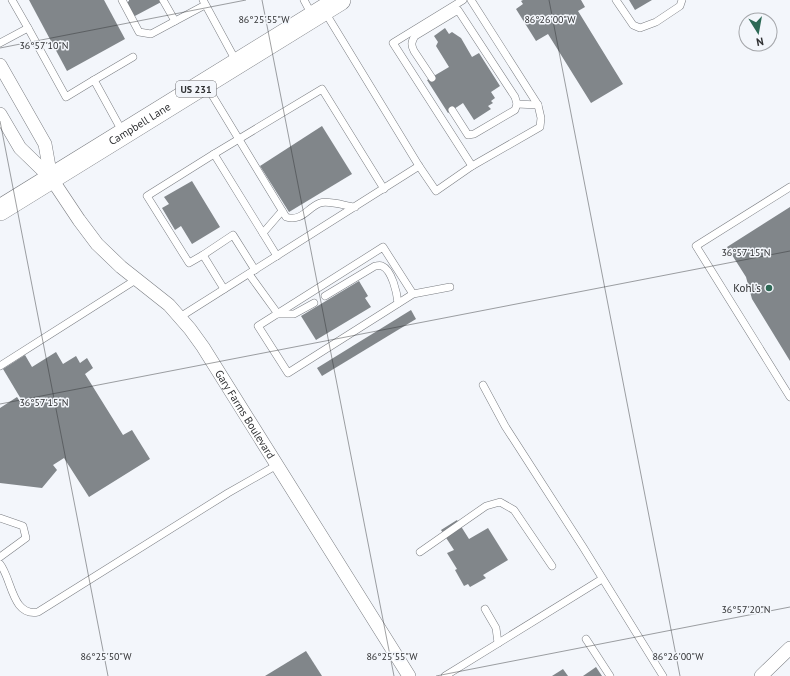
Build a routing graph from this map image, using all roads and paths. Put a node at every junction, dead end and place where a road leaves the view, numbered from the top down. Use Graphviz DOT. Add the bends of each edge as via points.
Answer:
graph roads {
  1 [pos="12,0"];
  2 [pos="122,0"];
  3 [pos="163,0"];
  4 [pos="471,0"];
  5 [pos="616,0"];
  6 [pos="682,0"];
  7 [pos="459,1"];
  8 [pos="204,2"];
  9 [pos="320,7"];
  10 [pos="175,21"];
  11 [pos="28,28"];
  12 [pos="0,43"];
  13 [pos="133,57"];
  14 [pos="237,64"];
  15 [pos="0,65"];
  16 [pos="432,78"];
  17 [pos="94,80"];
  18 [pos="205,83"];
  19 [pos="517,104"];
  20 [pos="538,105"];
  21 [pos="452,110"];
  22 [pos="0,114"];
  23 [pos="123,133"];
  24 [pos="239,139"];
  25 [pos="214,154"];
  26 [pos="419,166"];
  27 [pos="472,166"];
  28 [pos="51,178"];
  29 [pos="790,187"];
  30 [pos="384,189"];
  31 [pos="355,207"];
  32 [pos="0,210"];
  33 [pos="282,211"];
  34 [pos="263,233"];
  35 [pos="203,255"];
  36 [pos="277,256"];
  37 [pos="252,272"];
  38 [pos="137,279"];
  39 [pos="450,287"];
  40 [pos="224,289"];
  41 [pos="413,294"];
  42 [pos="325,296"];
  43 [pos="314,303"];
  44 [pos="398,303"];
  45 [pos="278,314"];
  46 [pos="180,317"];
  47 [pos="0,366"];
  48 [pos="483,385"];
  49 [pos="790,397"];
  50 [pos="277,465"];
  51 [pos="0,518"];
  52 [pos="420,552"];
  53 [pos="0,557"];
  54 [pos="0,564"];
  55 [pos="552,566"];
  56 [pos="602,579"];
  57 [pos="485,609"];
  58 [pos="586,639"];
  59 [pos="498,643"];
  60 [pos="790,648"];
  61 [pos="409,676"];
  62 [pos="445,676"];
  63 [pos="610,676"];
  64 [pos="663,676"];
  65 [pos="761,676"];
  1 -- 11 [label="lane"];
  2 -- 10 [label="lane" via="139,32 151,34"];
  3 -- 10 [label="lane"];
  4 -- 20 [label="lane"];
  5 -- 6 [label="lane" via="633,25 640,28 656,22 680,6"];
  7 -- 27 [label="lane" via="393,43"];
  8 -- 10 [label="lane"];
  8 -- 14 [label="lane"];
  9 -- 14 [label="main road, Campbell Lane / US 231"];
  9 -- 26 [label="lane"];
  11 -- 12 [label="lane"];
  11 -- 17 [label="lane" via="66,97"];
  13 -- 17 [label="lane"];
  14 -- 18 [label="main road, Campbell Lane / US 231"];
  15 -- 28 [label="street" via="45,144"];
  16 -- 19 [label="lane" via="414,51 412,41 415,36 458,10 515,97"];
  17 -- 23 [label="lane"];
  18 -- 23 [label="main road, Campbell Lane / US 231"];
  18 -- 24 [label="lane"];
  19 -- 20 [label="lane"];
  19 -- 21 [label="lane" via="515,110 474,134 468,134"];
  20 -- 27 [label="lane" via="540,127"];
  22 -- 28 [label="street" via="20,148"];
  23 -- 28 [label="main road, Campbell Lane / US 231"];
  24 -- 25 [label="lane"];
  24 -- 30 [label="lane" via="322,89"];
  24 -- 33 [label="lane"];
  25 -- 34 [label="lane"];
  25 -- 35 [label="lane" via="147,196 189,263"];
  26 -- 27 [label="lane" via="436,191"];
  26 -- 30 [label="lane"];
  28 -- 32 [label="main road, Campbell Lane / US 231"];
  28 -- 38 [label="street, Gary Farms Boulevard" via="97,244"];
  29 -- 49 [label="lane" via="696,246"];
  30 -- 31 [label="lane"];
  31 -- 33 [label="lane" via="320,203 302,216 292,219 286,217"];
  31 -- 36 [label="lane"];
  33 -- 34 [label="lane"];
  34 -- 36 [label="lane"];
  35 -- 37 [label="lane" via="233,235"];
  35 -- 40 [label="lane"];
  36 -- 37 [label="lane"];
  37 -- 40 [label="lane"];
  37 -- 45 [label="lane"];
  38 -- 46 [label="street, Gary Farms Boulevard"];
  38 -- 47 [label="lane"];
  39 -- 41 [label="lane"];
  40 -- 46 [label="lane"];
  41 -- 44 [label="lane"];
  41 -- 45 [label="lane" via="382,247"];
  42 -- 44 [label="lane" via="375,266 382,266 396,288"];
  43 -- 45 [label="lane" via="294,314"];
  44 -- 45 [label="lane" via="288,373 258,326"];
  46 -- 50 [label="street, Gary Farms Boulevard" via="203,347"];
  48 -- 56 [label="lane"];
  50 -- 54 [label="lane" via="38,612 30,614 16,601"];
  50 -- 61 [label="street, Gary Farms Boulevard"];
  51 -- 53 [label="lane" via="24,526 26,538"];
  52 -- 55 [label="lane" via="486,506 500,502 514,510"];
  56 -- 59 [label="lane"];
  56 -- 64 [label="lane"];
  57 -- 59 [label="lane" via="496,628"];
  58 -- 63 [label="lane"];
  59 -- 62 [label="lane"];
  60 -- 65 [label="street"];
}
